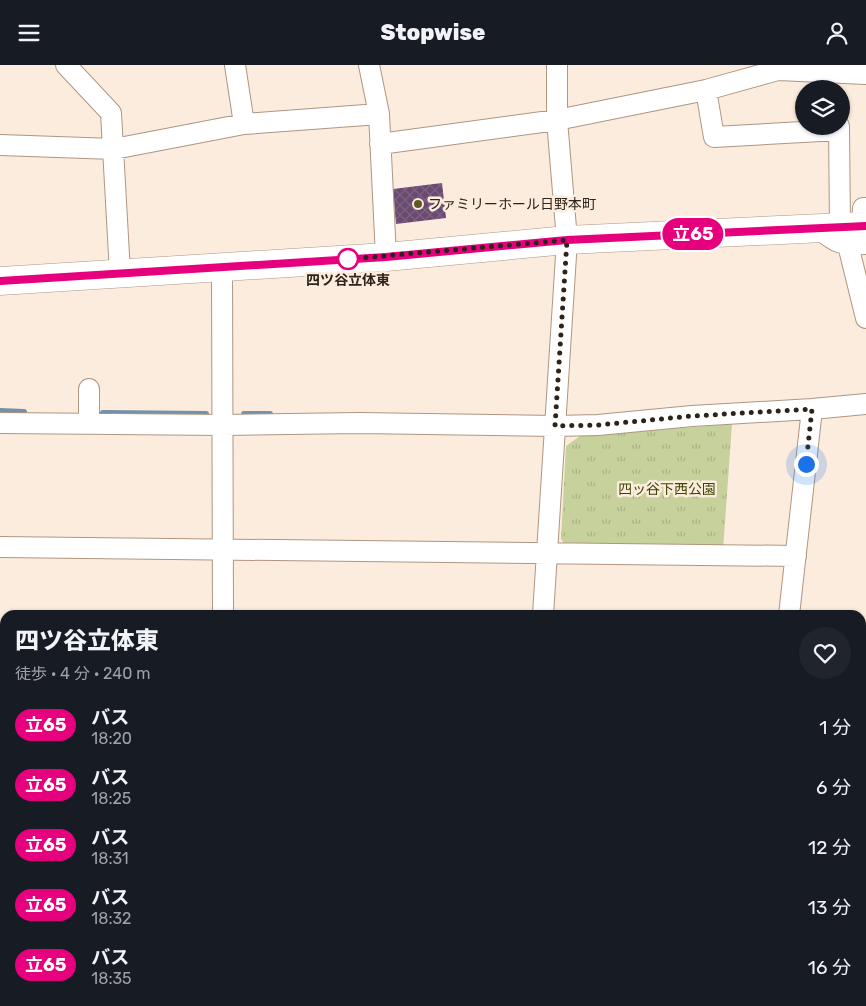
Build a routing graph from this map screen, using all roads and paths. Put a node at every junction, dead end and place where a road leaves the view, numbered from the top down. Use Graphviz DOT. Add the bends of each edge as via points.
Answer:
graph roads {
  1 [pos="66,65"];
  2 [pos="235,65"];
  3 [pos="369,65"];
  4 [pos="558,65"];
  5 [pos="866,74"];
  6 [pos="841,76"];
  7 [pos="706,90"];
  8 [pos="379,114"];
  9 [pos="557,120"];
  10 [pos="244,125"];
  11 [pos="795,131"];
  12 [pos="840,135"];
  13 [pos="380,144"];
  14 [pos="0,145"];
  15 [pos="114,149"];
  16 [pos="852,229"];
  17 [pos="567,240"];
  18 [pos="386,257"];
  19 [pos="222,267"];
  20 [pos="120,273"];
  21 [pos="0,281"];
  22 [pos="866,318"];
  23 [pos="89,389"];
  24 [pos="866,404"];
  25 [pos="812,409"];
  26 [pos="0,423"];
  27 [pos="89,424"];
  28 [pos="223,425"];
  29 [pos="555,426"];
  30 [pos="0,547"];
  31 [pos="223,549"];
  32 [pos="547,553"];
  33 [pos="796,556"];
  34 [pos="223,610"];
  35 [pos="544,610"];
  36 [pos="790,610"];
  1 -- 15 [label="street" via="112,113"];
  2 -- 10 [label="street"];
  3 -- 8 [label="street"];
  4 -- 9 [label="street"];
  5 -- 6 [label="street"];
  6 -- 7 [label="street" via="778,70"];
  7 -- 9 [label="street"];
  7 -- 11 [label="street" via="714,137"];
  8 -- 10 [label="street"];
  8 -- 13 [label="street"];
  9 -- 13 [label="street"];
  9 -- 17 [label="street"];
  10 -- 15 [label="street"];
  12 -- 16 [label="street"];
  13 -- 18 [label="street"];
  14 -- 15 [label="street"];
  15 -- 20 [label="street"];
  16 -- 17 [label="main road"];
  16 -- 22 [label="street"];
  17 -- 18 [label="main road"];
  17 -- 29 [label="street"];
  18 -- 19 [label="main road"];
  19 -- 20 [label="main road"];
  19 -- 28 [label="street"];
  20 -- 21 [label="main road"];
  23 -- 27 [label="street"];
  24 -- 25 [label="street"];
  25 -- 29 [label="street"];
  25 -- 33 [label="street"];
  26 -- 27 [label="street"];
  27 -- 28 [label="street"];
  28 -- 29 [label="street"];
  28 -- 31 [label="street"];
  29 -- 32 [label="street"];
  30 -- 31 [label="street"];
  31 -- 32 [label="street"];
  31 -- 34 [label="street"];
  32 -- 33 [label="street"];
  32 -- 35 [label="street"];
  33 -- 36 [label="street"];
}
